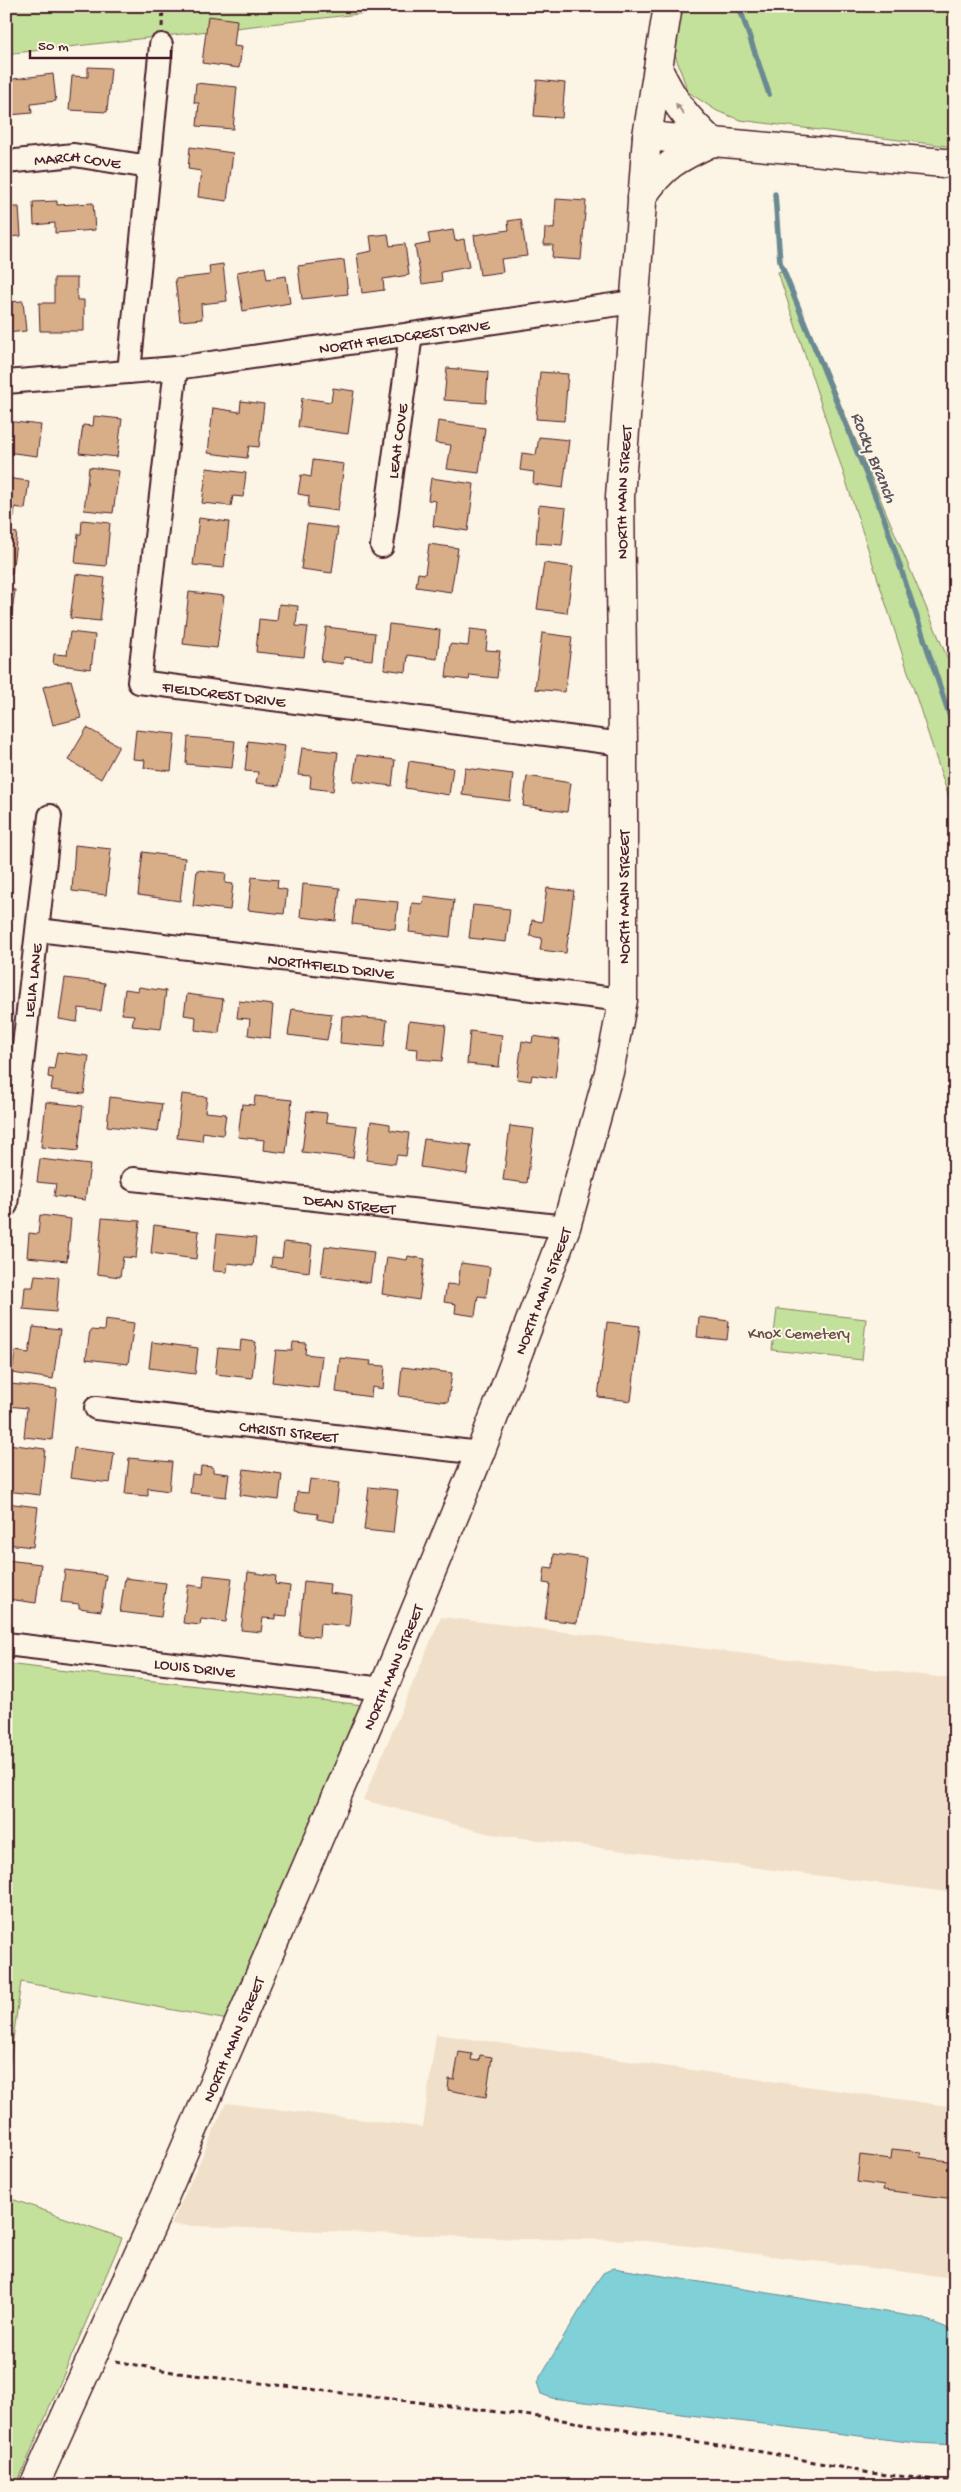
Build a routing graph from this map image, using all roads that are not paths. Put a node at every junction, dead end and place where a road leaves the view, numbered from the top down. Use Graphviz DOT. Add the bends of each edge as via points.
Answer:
graph roads {
  1 [pos="668,6"];
  2 [pos="161,45"];
  3 [pos="658,69"];
  4 [pos="647,136"];
  5 [pos="712,142"];
  6 [pos="6,162"];
  7 [pos="955,164"];
  8 [pos="149,167"];
  9 [pos="642,197"];
  10 [pos="633,302"];
  11 [pos="411,334"];
  12 [pos="176,368"];
  13 [pos="128,372"];
  14 [pos="6,382"];
  15 [pos="382,546"];
  16 [pos="623,744"];
  17 [pos="50,816"];
  18 [pos="38,930"];
  19 [pos="623,1000"];
  20 [pos="133,1179"];
  21 [pos="6,1205"];
  22 [pos="566,1227"];
  23 [pos="96,1408"];
  24 [pos="480,1453"];
  25 [pos="6,1644"];
  26 [pos="383,1689"];
  27 [pos="34,2486"];
  1 -- 3 [label="street, NORTH MAIN STREET"];
  2 -- 8 [label="street"];
  3 -- 4 [label="street, NORTH MAIN STREET"];
  5 -- 3 [label="street, one-way" via="683,113"];
  4 -- 5 [label="street"];
  4 -- 9 [label="street, NORTH MAIN STREET"];
  5 -- 7 [label="street"];
  5 -- 9 [label="street" via="676,160 656,175"];
  6 -- 8 [label="street, MARCH COVE" via="74,156"];
  8 -- 13 [label="street"];
  9 -- 10 [label="street, NORTH MAIN STREET"];
  10 -- 11 [label="street, NORTH FIELDCREST DRIVE"];
  10 -- 16 [label="street, NORTH MAIN STREET" via="620,497"];
  11 -- 12 [label="street, NORTH FIELDCREST DRIVE"];
  11 -- 15 [label="street, LEAH COVE"];
  12 -- 13 [label="street, NORTH FIELDCREST DRIVE"];
  12 -- 16 [label="street, FIELDCREST DRIVE" via="139,682"];
  13 -- 14 [label="street, NORTH FIELDCREST DRIVE"];
  16 -- 19 [label="street, NORTH MAIN STREET"];
  17 -- 18 [label="street, LELIA LANE"];
  18 -- 19 [label="street, NORTHFIELD DRIVE"];
  18 -- 21 [label="street, LELIA LANE"];
  19 -- 22 [label="street, NORTH MAIN STREET" via="609,1072"];
  20 -- 22 [label="street, DEAN STREET"];
  22 -- 24 [label="street, NORTH MAIN STREET"];
  23 -- 24 [label="street, CHRISTI STREET"];
  24 -- 26 [label="street, NORTH MAIN STREET"];
  25 -- 26 [label="street, LOUIS DRIVE"];
  26 -- 27 [label="street, NORTH MAIN STREET" via="162,2202"];
}
